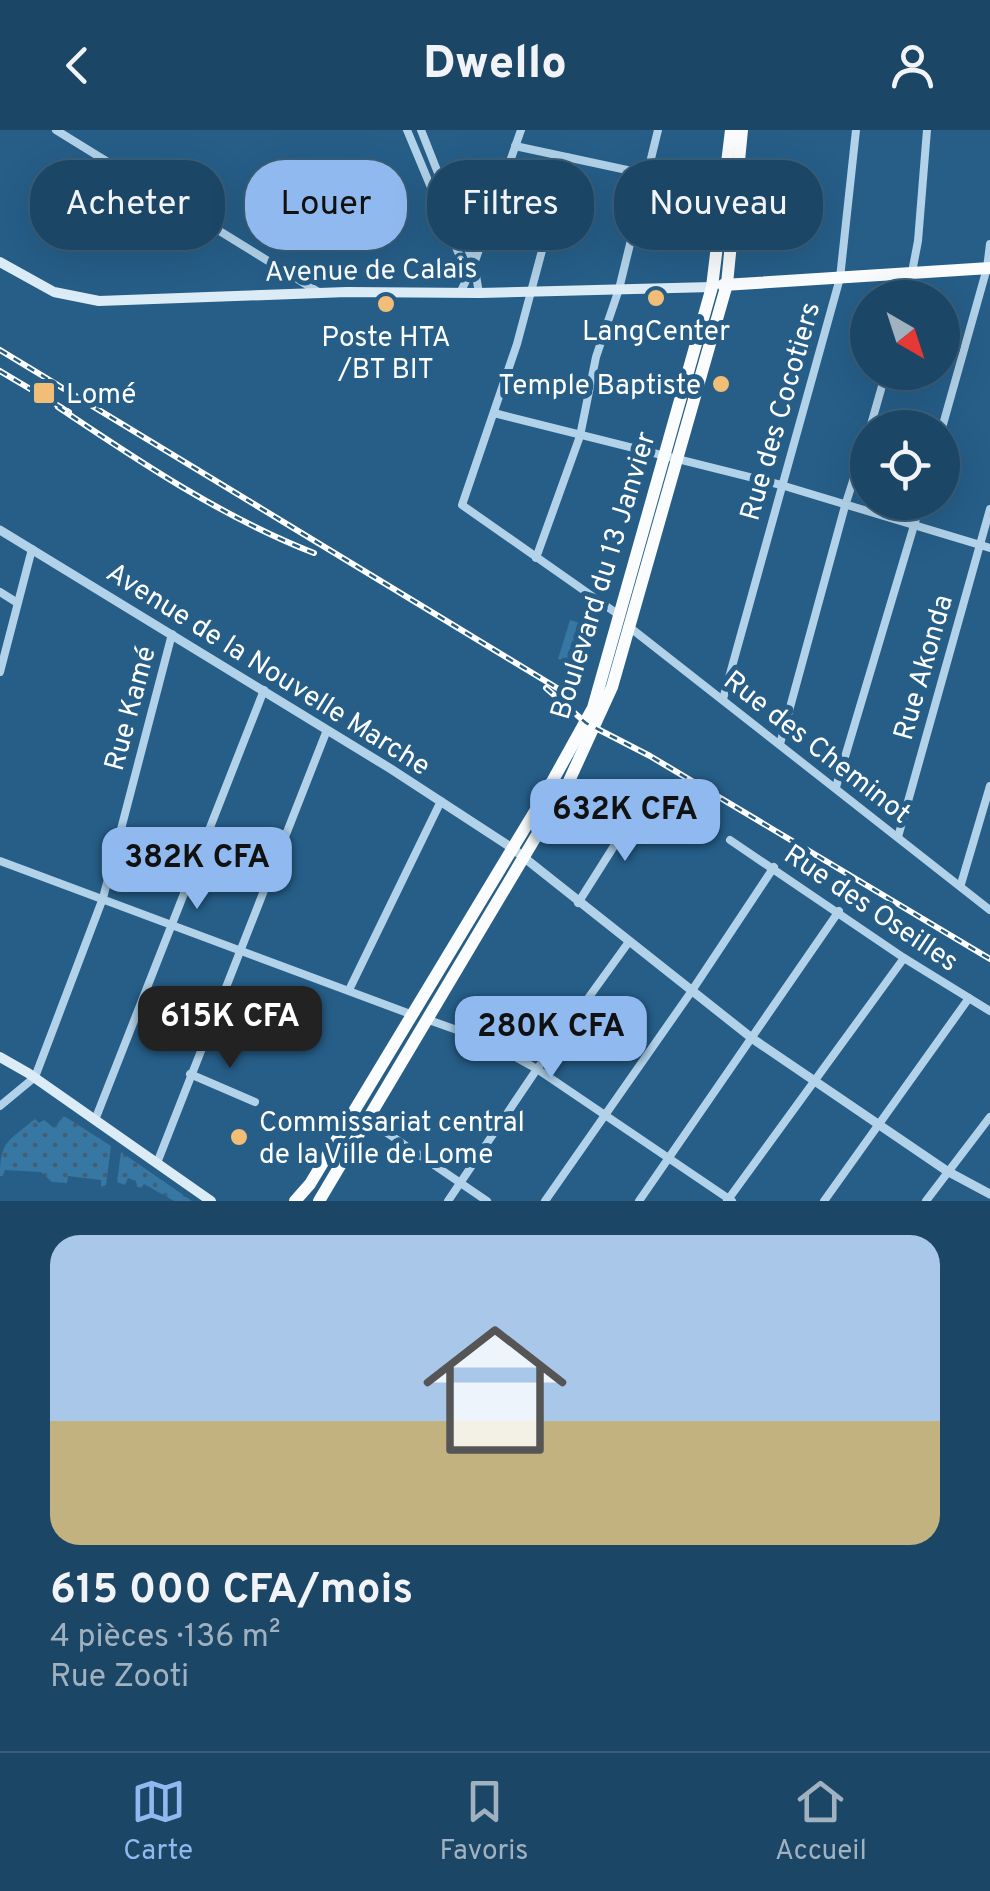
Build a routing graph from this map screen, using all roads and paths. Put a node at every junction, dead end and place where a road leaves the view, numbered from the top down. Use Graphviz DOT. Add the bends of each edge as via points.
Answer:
graph roads {
  1 [pos="56,130"];
  2 [pos="406,130"];
  3 [pos="421,130"];
  4 [pos="521,130"];
  5 [pos="658,130"];
  6 [pos="731,130"];
  7 [pos="742,130"];
  8 [pos="856,130"];
  9 [pos="928,130"];
  10 [pos="515,146"];
  11 [pos="568,157"];
  12 [pos="651,160"];
  13 [pos="728,160"];
  14 [pos="614,168"];
  15 [pos="990,244"];
  16 [pos="629,250"];
  17 [pos="722,250"];
  18 [pos="0,262"];
  19 [pos="474,264"];
  20 [pos="988,268"];
  21 [pos="914,275"];
  22 [pos="468,276"];
  23 [pos="840,278"];
  24 [pos="913,280"];
  25 [pos="720,286"];
  26 [pos="620,289"];
  27 [pos="461,291"];
  28 [pos="532,292"];
  29 [pos="320,293"];
  30 [pos="479,293"];
  31 [pos="947,410"];
  32 [pos="494,413"];
  33 [pos="580,436"];
  34 [pos="671,457"];
  35 [pos="781,485"];
  36 [pos="850,488"];
  37 [pos="844,506"];
  38 [pos="990,509"];
  39 [pos="916,520"];
  40 [pos="915,524"];
  41 [pos="0,530"];
  42 [pos="980,545"];
  43 [pos="990,548"];
  44 [pos="32,549"];
  45 [pos="536,558"];
  46 [pos="0,592"];
  47 [pos="16,602"];
  48 [pos="624,622"];
  49 [pos="172,634"];
  50 [pos="0,672"];
  51 [pos="264,690"];
  52 [pos="723,699"];
  53 [pos="327,730"];
  54 [pos="780,744"];
  55 [pos="990,786"];
  56 [pos="836,787"];
  57 [pos="441,801"];
  58 [pos="640,805"];
  59 [pos="898,837"];
  60 [pos="730,840"];
  61 [pos="512,848"];
  62 [pos="524,859"];
  63 [pos="0,862"];
  64 [pos="774,868"];
  65 [pos="961,884"];
  66 [pos="103,898"];
  67 [pos="578,902"];
  68 [pos="838,910"];
  69 [pos="990,910"];
  70 [pos="172,924"];
  71 [pos="628,942"];
  72 [pos="239,950"];
  73 [pos="904,958"];
  74 [pos="349,990"];
  75 [pos="691,992"];
  76 [pos="969,998"];
  77 [pos="990,1011"];
  78 [pos="419,1017"];
  79 [pos="753,1039"];
  80 [pos="0,1057"];
  81 [pos="537,1068"];
  82 [pos="190,1074"];
  83 [pos="35,1078"];
  84 [pos="817,1080"];
  85 [pos="255,1102"];
  86 [pos="0,1106"];
  87 [pos="603,1114"];
  88 [pos="990,1116"];
  89 [pos="96,1120"];
  90 [pos="368,1120"];
  91 [pos="877,1123"];
  92 [pos="670,1157"];
  93 [pos="157,1163"];
  94 [pos="947,1171"];
  95 [pos="460,1182"];
  96 [pos="990,1194"];
  97 [pos="729,1200"];
  98 [pos="211,1201"];
  99 [pos="295,1201"];
  100 [pos="320,1201"];
  101 [pos="448,1201"];
  102 [pos="488,1201"];
  103 [pos="545,1201"];
  104 [pos="640,1201"];
  105 [pos="824,1201"];
  106 [pos="926,1201"];
  1 -- 29 [label="street"];
  2 -- 22 [label="street"];
  3 -- 19 [label="street"];
  4 -- 10 [label="street"];
  5 -- 12 [label="street"];
  6 -- 13 [label="highway, Boulevard du 13 Janvier"];
  7 -- 25 [label="highway, Boulevard du 13 Janvier"];
  8 -- 23 [label="street, Rue des Cocotiers"];
  9 -- 21 [label="street"];
  10 -- 11 [label="street"];
  10 -- 19 [label="street"];
  11 -- 14 [label="street"];
  11 -- 28 [label="street"];
  15 -- 20 [label="street"];
  16 -- 26 [label="street"];
  17 -- 25 [label="highway, Boulevard du 13 Janvier"];
  18 -- 29 [label="main road, Avenue de Calais" via="54,292 99,301"];
  19 -- 22 [label="street"];
  19 -- 30 [label="street"];
  20 -- 21 [label="highway, Avenue de Calais"];
  20 -- 31 [label="street"];
  21 -- 23 [label="highway, Avenue de Calais"];
  21 -- 24 [label="street"];
  22 -- 27 [label="street"];
  23 -- 25 [label="highway, Avenue de Calais"];
  23 -- 35 [label="street, Rue des Cocotiers"];
  25 -- 26 [label="main road, Avenue de Calais"];
  25 -- 34 [label="highway, Boulevard du 13 Janvier"];
  26 -- 28 [label="main road, Avenue de Calais"];
  26 -- 33 [label="street" via="596,357"];
  27 -- 29 [label="main road, Avenue de Calais"];
  27 -- 30 [label="main road, Avenue de Calais"];
  28 -- 30 [label="main road, Avenue de Calais"];
  28 -- 32 [label="street"];
  32 -- 33 [label="street"];
  32 -- 45 [label="street, Rue des Cheminot" via="462,505"];
  33 -- 34 [label="street"];
  33 -- 45 [label="street"];
  34 -- 35 [label="street"];
  34 -- 48 [label="highway, Boulevard du 13 Janvier"];
  35 -- 37 [label="street"];
  35 -- 52 [label="street, Rue des Cocotiers"];
  36 -- 37 [label="street"];
  37 -- 40 [label="street"];
  37 -- 54 [label="street"];
  38 -- 42 [label="street, Rue Akonda"];
  39 -- 40 [label="street"];
  40 -- 42 [label="street"];
  40 -- 56 [label="street"];
  41 -- 44 [label="street, Avenue de la Nouvelle Marche"];
  42 -- 43 [label="street"];
  42 -- 59 [label="street, Rue Akonda"];
  44 -- 47 [label="street"];
  44 -- 49 [label="street, Avenue de la Nouvelle Marche"];
  45 -- 48 [label="street, Rue des Cheminot"];
  46 -- 47 [label="street"];
  47 -- 50 [label="street"];
  48 -- 52 [label="street, Rue des Cheminot"];
  48 -- 61 [label="highway, Boulevard du 13 Janvier" via="586,723"];
  48 -- 62 [label="highway, Boulevard du 13 Janvier" via="596,728"];
  49 -- 51 [label="street, Avenue de la Nouvelle Marche"];
  49 -- 66 [label="street, Rue Kamé"];
  51 -- 53 [label="street, Avenue de la Nouvelle Marche"];
  51 -- 70 [label="street"];
  52 -- 54 [label="street, Rue des Cheminot"];
  53 -- 57 [label="street, Avenue de la Nouvelle Marche"];
  53 -- 72 [label="street"];
  54 -- 56 [label="street, Rue des Cheminot"];
  55 -- 65 [label="street"];
  56 -- 59 [label="street, Rue des Cheminot"];
  57 -- 61 [label="street, Avenue de la Nouvelle Marche"];
  57 -- 74 [label="street"];
  58 -- 67 [label="street"];
  59 -- 65 [label="street, Rue des Cheminot"];
  60 -- 64 [label="street, Rue des Oseilles"];
  61 -- 62 [label="street, Avenue de la Nouvelle Marche"];
  61 -- 78 [label="highway, Boulevard du 13 Janvier"];
  62 -- 67 [label="street, Avenue de la Nouvelle Marche"];
  62 -- 78 [label="highway, Boulevard du 13 Janvier"];
  63 -- 66 [label="street"];
  64 -- 68 [label="street, Rue des Oseilles"];
  64 -- 75 [label="street"];
  65 -- 69 [label="street, Rue des Cheminot"];
  66 -- 70 [label="street"];
  66 -- 83 [label="street, Rue Kamé"];
  67 -- 71 [label="street, Avenue de la Nouvelle Marche"];
  68 -- 73 [label="street, Rue des Oseilles"];
  68 -- 79 [label="street"];
  70 -- 72 [label="street"];
  70 -- 89 [label="street"];
  71 -- 75 [label="street, Avenue de la Nouvelle Marche"];
  71 -- 81 [label="street"];
  72 -- 74 [label="street"];
  72 -- 82 [label="street"];
  73 -- 76 [label="street, Rue des Oseilles"];
  73 -- 84 [label="street"];
  74 -- 78 [label="street"];
  75 -- 79 [label="street, Avenue de la Nouvelle Marche"];
  75 -- 87 [label="street"];
  76 -- 77 [label="street, Rue des Oseilles"];
  76 -- 91 [label="street"];
  78 -- 81 [label="street"];
  78 -- 90 [label="highway, Boulevard du 13 Janvier"];
  78 -- 99 [label="highway, Boulevard du 13 Janvier"];
  79 -- 84 [label="street, Avenue de la Nouvelle Marche"];
  79 -- 92 [label="street"];
  80 -- 83 [label="main road"];
  81 -- 87 [label="street"];
  81 -- 95 [label="street"];
  82 -- 85 [label="street"];
  82 -- 93 [label="street"];
  83 -- 86 [label="street"];
  83 -- 89 [label="main road"];
  84 -- 91 [label="street, Avenue de la Nouvelle Marche"];
  84 -- 97 [label="street"];
  87 -- 92 [label="street"];
  87 -- 103 [label="street"];
  88 -- 94 [label="street"];
  89 -- 93 [label="main road"];
  90 -- 95 [label="street"];
  90 -- 100 [label="highway, Boulevard du 13 Janvier"];
  91 -- 94 [label="street, Avenue de la Nouvelle Marche"];
  91 -- 105 [label="street"];
  92 -- 97 [label="street"];
  92 -- 104 [label="street"];
  93 -- 98 [label="main road"];
  94 -- 96 [label="street, Avenue de la Nouvelle Marche"];
  94 -- 106 [label="street"];
  95 -- 101 [label="street"];
  95 -- 102 [label="street"];
}
